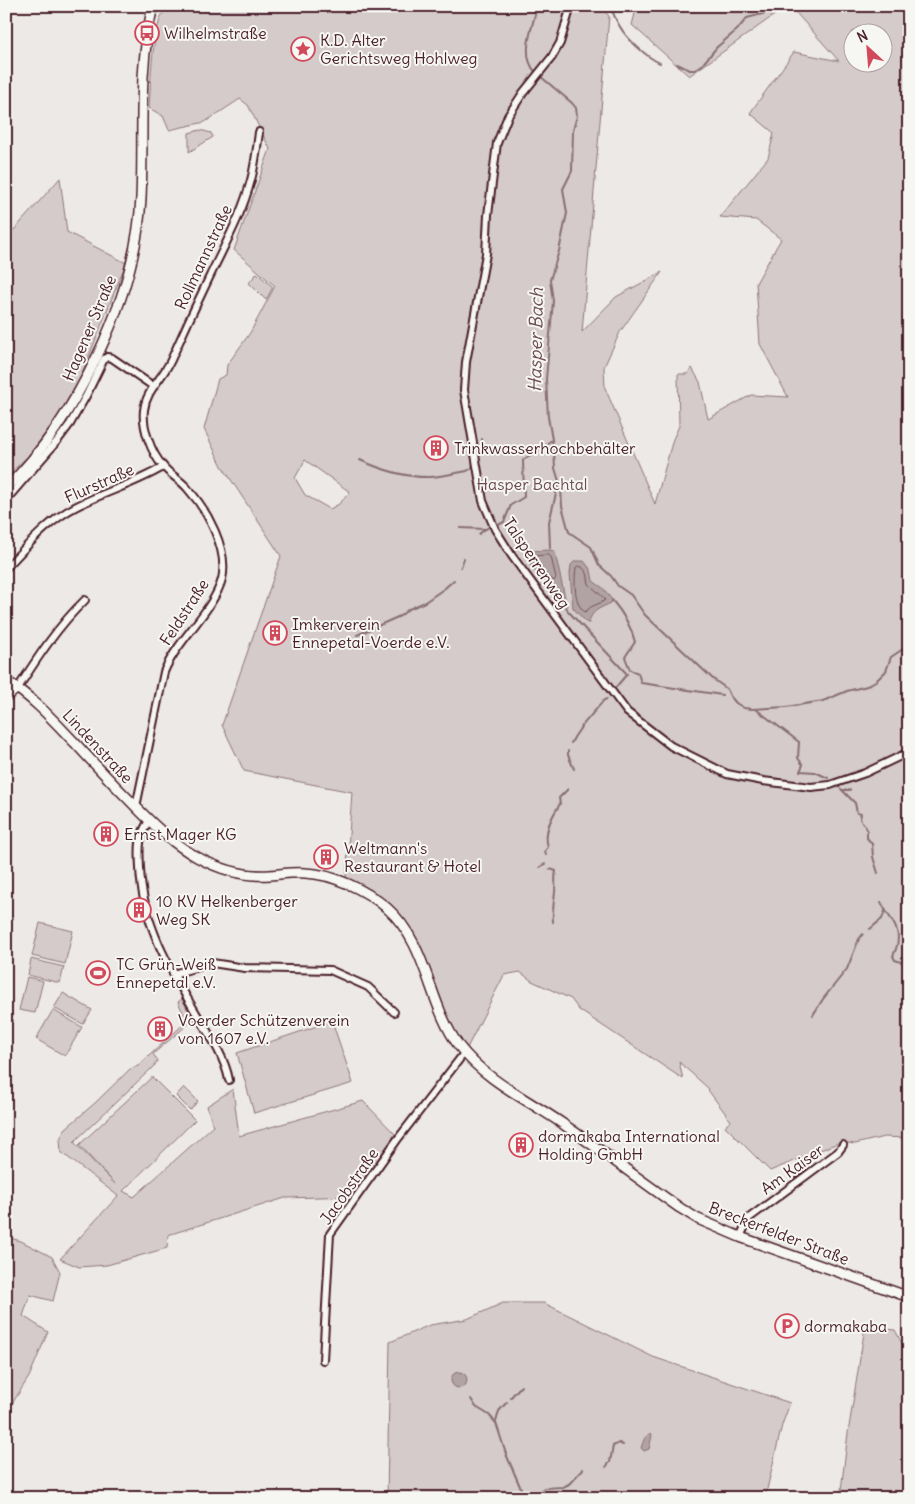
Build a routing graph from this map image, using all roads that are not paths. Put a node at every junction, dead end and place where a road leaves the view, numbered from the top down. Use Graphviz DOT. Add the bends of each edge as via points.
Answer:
graph roads {
  1 [pos="153,6"];
  2 [pos="571,6"];
  3 [pos="260,132"];
  4 [pos="153,386"];
  5 [pos="163,467"];
  6 [pos="6,488"];
  7 [pos="6,500"];
  8 [pos="6,568"];
  9 [pos="85,600"];
  10 [pos="6,682"];
  11 [pos="18,688"];
  12 [pos="6,690"];
  13 [pos="6,697"];
  14 [pos="909,752"];
  15 [pos="136,807"];
  16 [pos="149,821"];
  17 [pos="166,836"];
  18 [pos="173,974"];
  19 [pos="394,1012"];
  20 [pos="465,1052"];
  21 [pos="229,1080"];
  22 [pos="843,1145"];
  23 [pos="740,1237"];
  24 [pos="909,1297"];
  25 [pos="324,1360"];
  1 -- 6 [label="main road, Hagener Straße" via="142,73 141,200 130,266 111,323 75,399 36,456"];
  2 -- 14 [label="street, Talsperrenweg" via="560,43 523,92 497,143 486,254 464,390 482,500 495,529 627,712 671,746 727,774 811,787 830,785 865,773"];
  3 -- 4 [label="street, Rollmannstraße" via="251,182 232,232 166,370"];
  4 -- 5 [label="street, Feldstraße" via="146,398 144,417 150,444"];
  4 -- 7 [label="street" via="112,358 104,359 70,424"];
  5 -- 8 [label="street, Flurstraße" via="62,515"];
  5 -- 15 [label="street, Feldstraße" via="196,499 220,546 224,568 213,598 172,655 164,672"];
  9 -- 11 [label="street" via="41,653"];
  10 -- 11 [label="main road, Lindenstraße"];
  10 -- 12 [label="main road"];
  11 -- 13 [label="main road"];
  11 -- 15 [label="main road, Lindenstraße" via="42,708"];
  15 -- 16 [label="main road, Lindenstraße"];
  16 -- 17 [label="main road, Lindenstraße"];
  16 -- 18 [label="street" via="142,831 139,851 141,890 154,933"];
  17 -- 20 [label="main road, Breckerfelder Straße" via="199,859 230,871 254,876 316,874 348,885 378,901 394,916 412,942 449,1030"];
  18 -- 19 [label="street" via="212,963 246,968 330,970 368,987"];
  18 -- 21 [label="street" via="228,1069"];
  20 -- 23 [label="main road, Breckerfelder Straße" via="489,1076 561,1122 680,1208"];
  20 -- 25 [label="street, Jacobstraße" via="330,1234"];
  22 -- 23 [label="street, Am Kaiser" via="749,1218"];
  23 -- 24 [label="main road, Breckerfelder Straße"];
}
